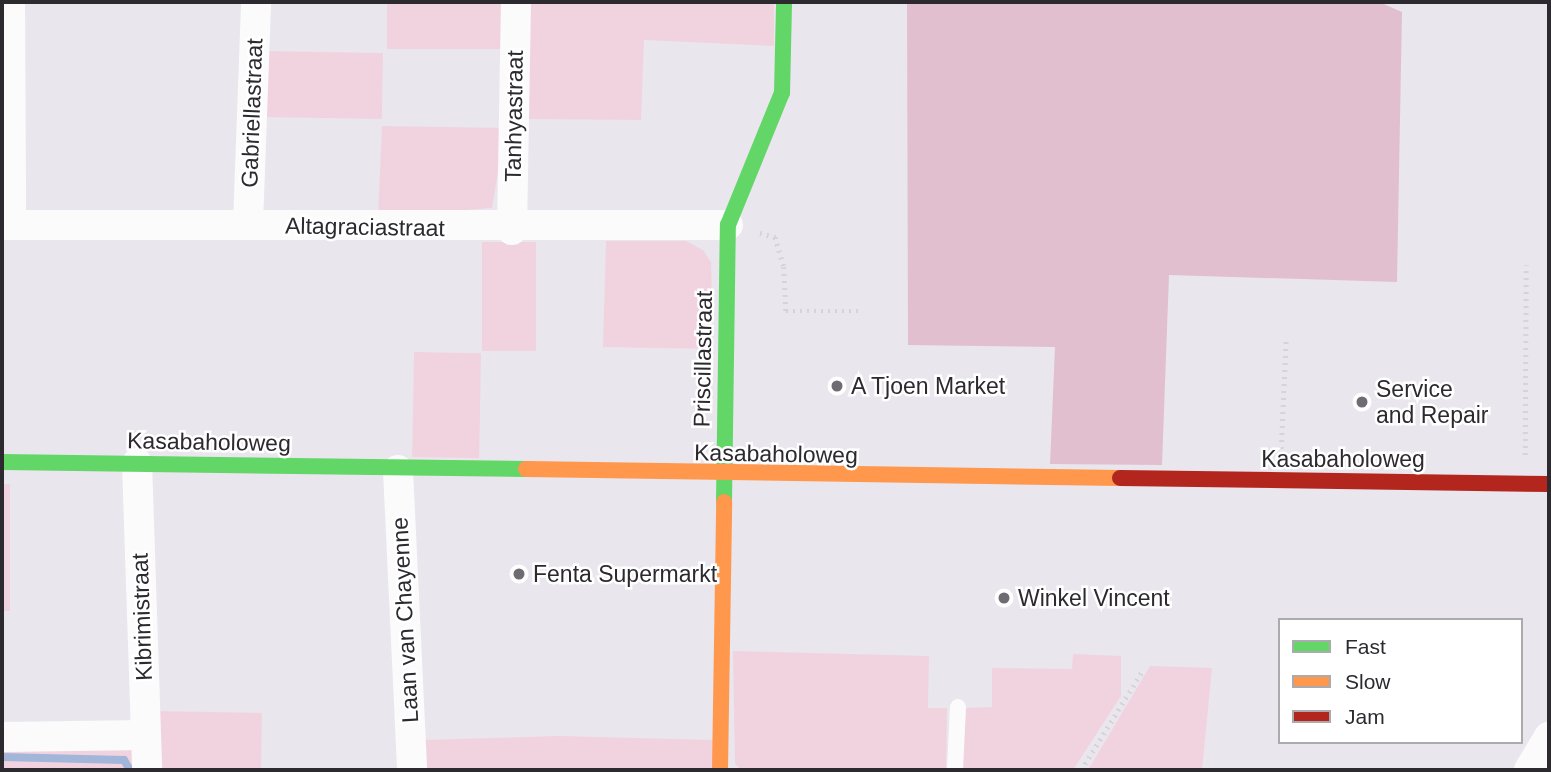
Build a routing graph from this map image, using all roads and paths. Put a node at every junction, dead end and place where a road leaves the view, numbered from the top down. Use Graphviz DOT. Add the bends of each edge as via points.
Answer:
graph roads {
  1 [pos="10,2"];
  2 [pos="256,2"];
  3 [pos="516,2"];
  4 [pos="784,2"];
  5 [pos="248,224"];
  6 [pos="6,225"];
  7 [pos="728,225"];
  8 [pos="512,229"];
  9 [pos="1526,265"];
  10 [pos="858,311"];
  11 [pos="1286,337"];
  12 [pos="2,462"];
  13 [pos="137,463"];
  14 [pos="398,470"];
  15 [pos="724,477"];
  16 [pos="1280,481"];
  17 [pos="1525,484"];
  18 [pos="1549,484"];
  19 [pos="1143,670"];
  20 [pos="958,707"];
  21 [pos="146,735"];
  22 [pos="2,737"];
  23 [pos="1549,737"];
  24 [pos="147,770"];
  25 [pos="412,770"];
  26 [pos="720,770"];
  27 [pos="955,770"];
  28 [pos="1081,770"];
  29 [pos="1529,770"];
  1 -- 6 [label="street"];
  2 -- 5 [label="street, Gabriellastraat"];
  3 -- 8 [label="street, Tanhyastraat"];
  4 -- 7 [label="street, Priscillastraat" via="782,93"];
  5 -- 6 [label="street, Altagraciastraat"];
  5 -- 8 [label="street, Altagraciastraat"];
  7 -- 8 [label="street, Altagraciastraat"];
  7 -- 10 [label="path" via="775,237 784,267 786,311"];
  7 -- 15 [label="street, Priscillastraat"];
  9 -- 17 [label="path"];
  11 -- 16 [label="path"];
  12 -- 13 [label="street, Kasabaholoweg"];
  13 -- 14 [label="street, Kasabaholoweg"];
  13 -- 21 [label="street, Kibrimistraat"];
  14 -- 15 [label="street, Kasabaholoweg"];
  14 -- 25 [label="street, Laan van Chayenne"];
  15 -- 16 [label="street, Kasabaholoweg"];
  15 -- 26 [label="street, Priscillastraat"];
  16 -- 17 [label="street, Kasabaholoweg"];
  17 -- 18 [label="street, Kasabaholoweg"];
  19 -- 28 [label="path"];
  20 -- 27 [label="lane"];
  21 -- 22 [label="street"];
  21 -- 24 [label="street, Kibrimistraat"];
  23 -- 29 [label="street"];
}
